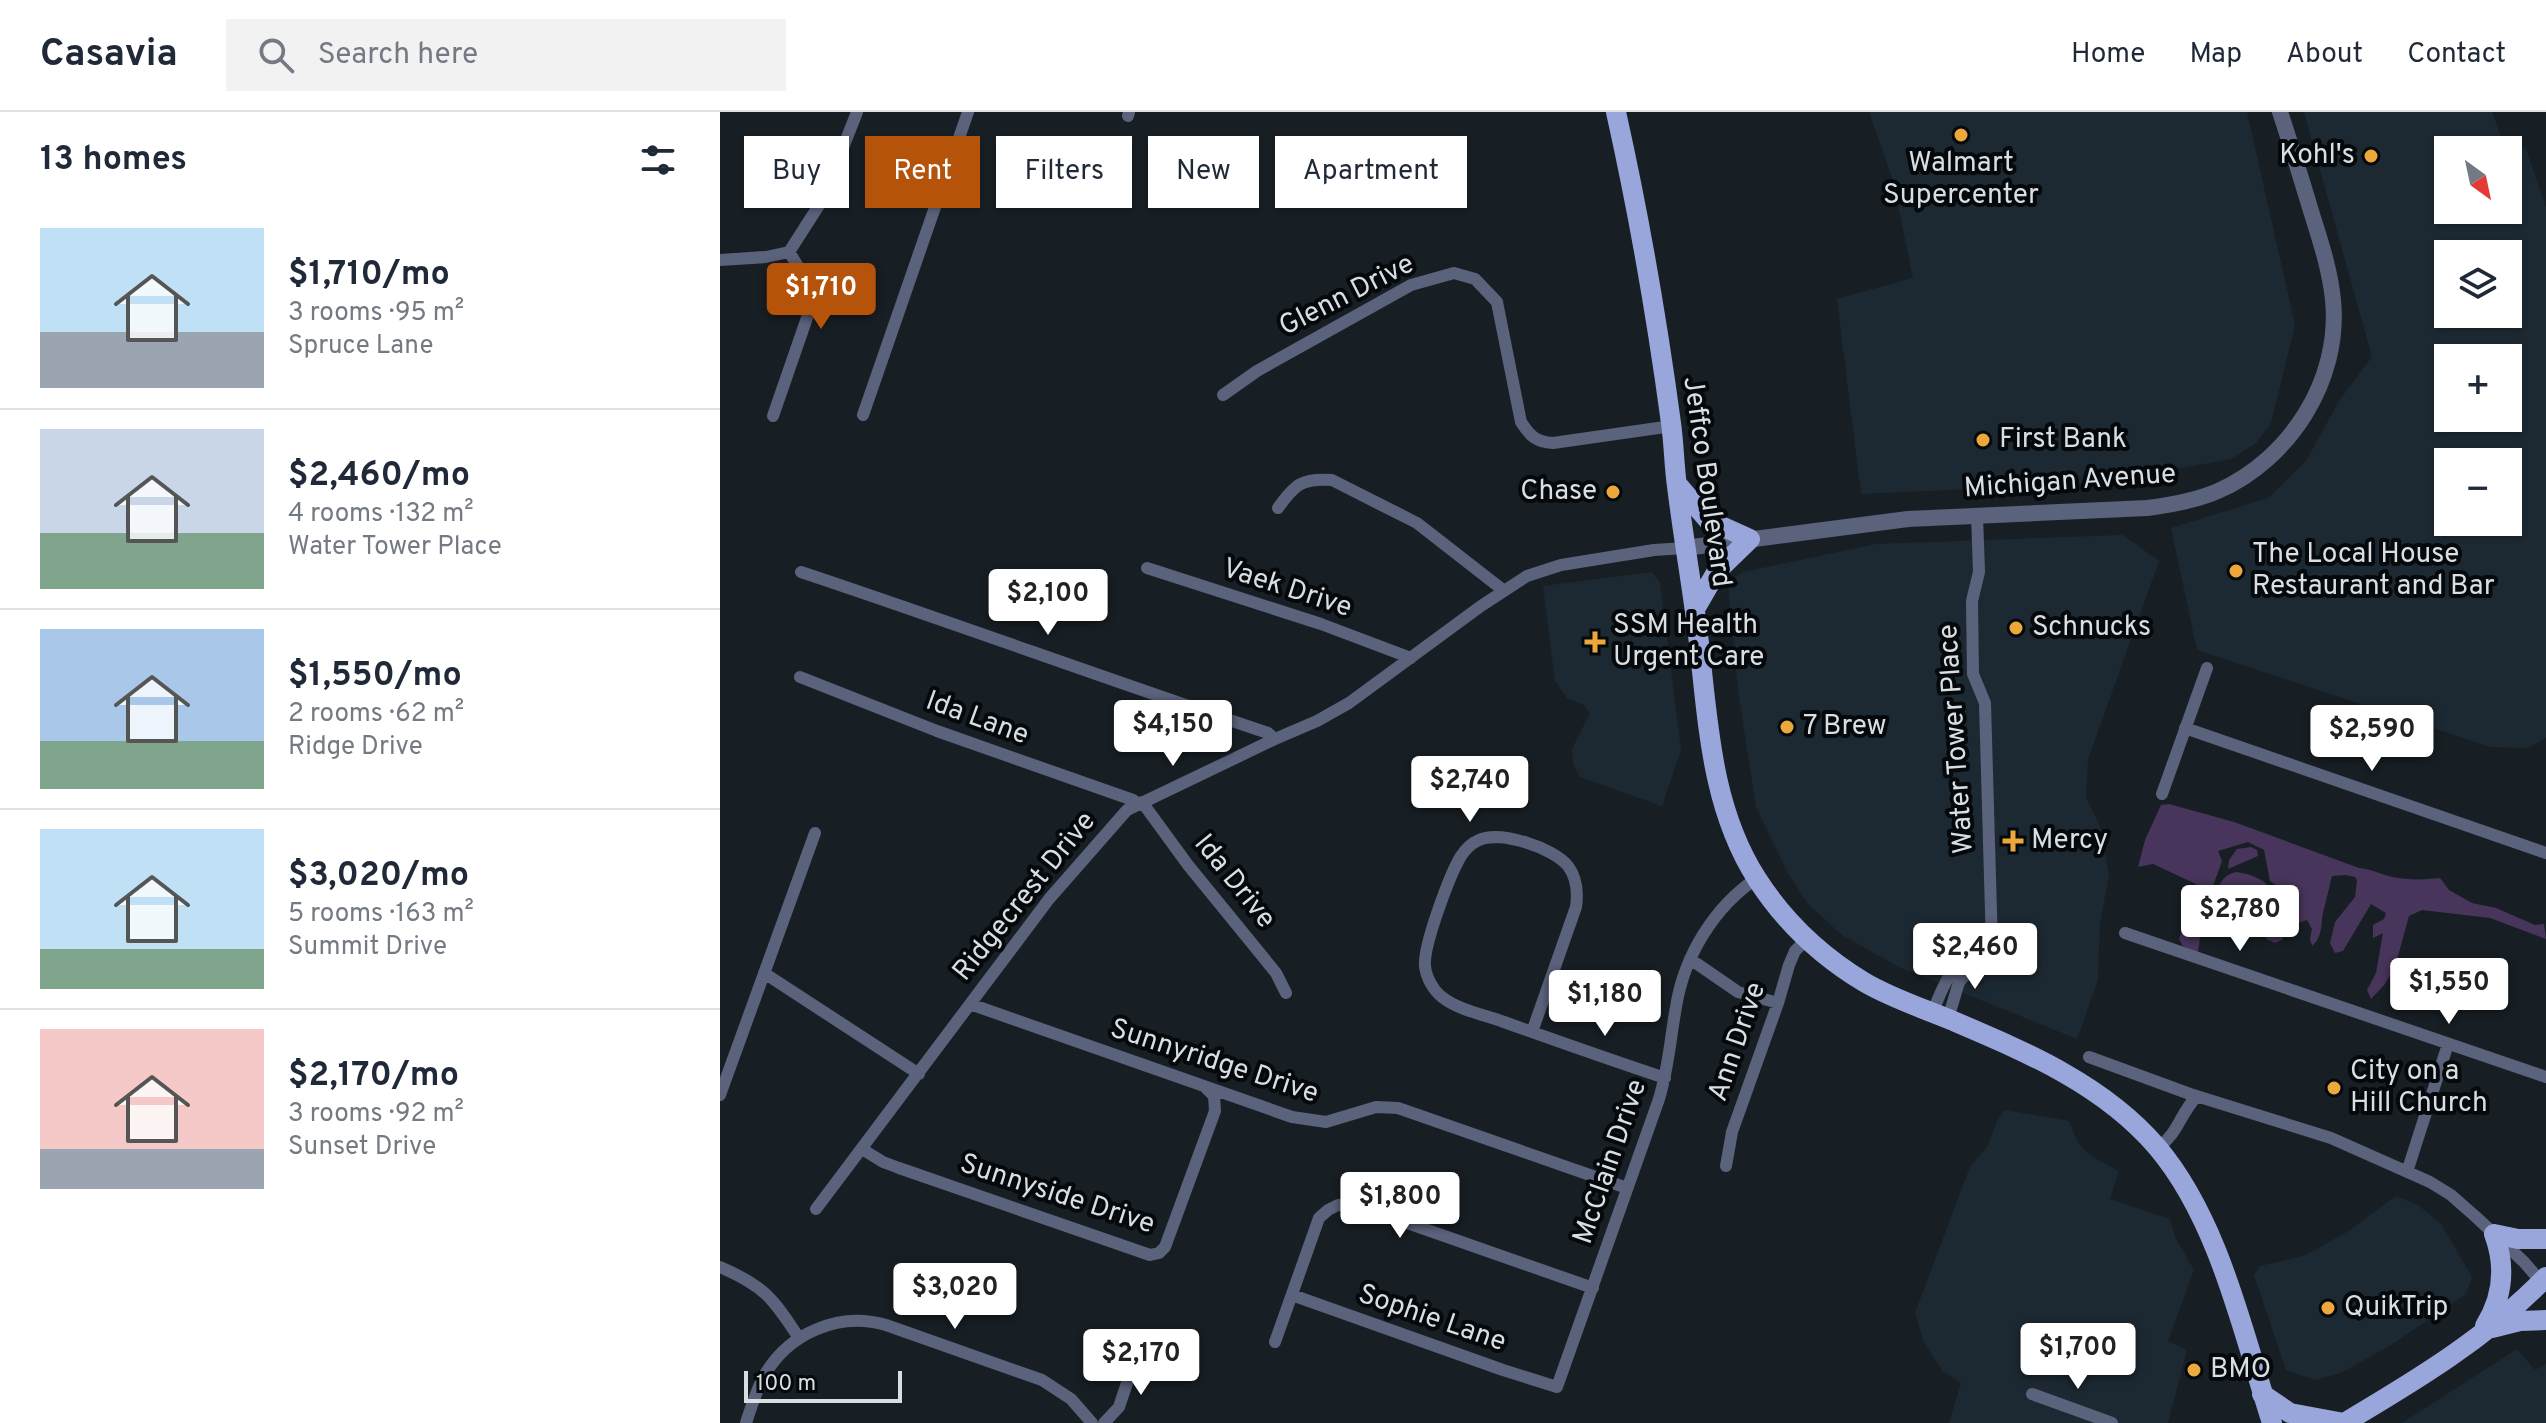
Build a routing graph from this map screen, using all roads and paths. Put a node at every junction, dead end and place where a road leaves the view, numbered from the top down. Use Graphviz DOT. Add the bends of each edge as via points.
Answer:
graph roads {
  1 [pos="857,112"];
  2 [pos="968,112"];
  3 [pos="1616,112"];
  4 [pos="2280,112"];
  5 [pos="789,252"];
  6 [pos="720,260"];
  7 [pos="1223,395"];
  8 [pos="863,415"];
  9 [pos="773,416"];
  10 [pos="1672,426"];
  11 [pos="1676,484"];
  12 [pos="1278,508"];
  13 [pos="1977,515"];
  14 [pos="1750,539"];
  15 [pos="1685,548"];
  16 [pos="1147,568"];
  17 [pos="801,572"];
  18 [pos="1503,590"];
  19 [pos="1695,609"];
  20 [pos="1411,658"];
  21 [pos="2207,668"];
  22 [pos="800,677"];
  23 [pos="2185,728"];
  24 [pos="1275,739"];
  25 [pos="2162,794"];
  26 [pos="1140,803"];
  27 [pos="815,833"];
  28 [pos="2546,853"];
  29 [pos="1757,878"];
  30 [pos="2125,933"];
  31 [pos="1807,939"];
  32 [pos="1690,959"];
  33 [pos="764,973"];
  34 [pos="1286,993"];
  35 [pos="1778,1003"];
  36 [pos="970,1004"];
  37 [pos="1940,1016"];
  38 [pos="1532,1032"];
  39 [pos="2448,1044"];
  40 [pos="2089,1057"];
  41 [pos="919,1074"];
  42 [pos="2546,1077"];
  43 [pos="1665,1078"];
  44 [pos="1204,1086"];
  45 [pos="720,1095"];
  46 [pos="2197,1096"];
  47 [pos="2158,1148"];
  48 [pos="862,1149"];
  49 [pos="1726,1166"];
  50 [pos="2407,1172"];
  51 [pos="1627,1188"];
  52 [pos="816,1209"];
  53 [pos="2494,1234"];
  54 [pos="2546,1239"];
  55 [pos="720,1267"];
  56 [pos="2544,1282"];
  57 [pos="1593,1288"];
  58 [pos="1292,1295"];
  59 [pos="2546,1320"];
  60 [pos="2481,1333"];
  61 [pos="799,1338"];
  62 [pos="1275,1342"];
  63 [pos="1140,1344"];
  64 [pos="1557,1387"];
  65 [pos="2032,1394"];
  66 [pos="2262,1394"];
  67 [pos="746,1423"];
  68 [pos="1092,1423"];
  69 [pos="1104,1423"];
  70 [pos="2112,1423"];
  71 [pos="2272,1423"];
  72 [pos="2344,1423"];
  1 -- 5 [label="street" via="823,199"];
  2 -- 8 [label="street"];
  3 -- 10 [label="main road, Jeffco Boulevard"];
  4 -- 13 [label="street, Michigan Avenue" via="2333,301 2327,364 2298,426 2247,475 2180,504"];
  5 -- 6 [label="street"];
  5 -- 9 [label="street" via="811,297"];
  7 -- 10 [label="street, Glenn Drive" via="1411,285 1454,273 1475,279 1497,302 1521,422 1538,442"];
  10 -- 11 [label="main road, Jeffco Boulevard"];
  11 -- 14 [label="main road" via="1711,522"];
  11 -- 15 [label="main road, Jeffco Boulevard"];
  12 -- 18 [label="street" via="1301,482 1332,480 1417,523"];
  13 -- 14 [label="street, Michigan Avenue"];
  13 -- 37 [label="street, Water Tower Place" via="1973,674 1985,703 1992,947 1959,982"];
  14 -- 15 [label="street, Michigan Avenue"];
  14 -- 19 [label="main road" via="1717,571"];
  15 -- 18 [label="street, Ridgecrest Drive" via="1550,568"];
  15 -- 19 [label="main road, Jeffco Boulevard"];
  16 -- 20 [label="street, Vaek Drive"];
  17 -- 24 [label="street"];
  18 -- 20 [label="street, Ridgecrest Drive"];
  19 -- 29 [label="main road, Jeffco Boulevard" via="1718,784 1735,837"];
  20 -- 24 [label="street, Ridgecrest Drive" via="1349,703"];
  21 -- 23 [label="street"];
  22 -- 26 [label="street, Ida Lane"];
  23 -- 25 [label="street"];
  23 -- 28 [label="street"];
  24 -- 26 [label="street, Ridgecrest Drive"];
  26 -- 34 [label="street, Ida Drive" via="1276,973"];
  26 -- 36 [label="street, Ridgecrest Drive" via="1127,810 1049,899"];
  27 -- 33 [label="street"];
  29 -- 31 [label="main road, Jeffco Boulevard"];
  29 -- 32 [label="street, McClain Drive" via="1717,915"];
  30 -- 39 [label="street"];
  31 -- 35 [label="street, Ann Drive" via="1792,957"];
  31 -- 37 [label="main road, Jeffco Boulevard" via="1867,984"];
  32 -- 35 [label="street" via="1738,992"];
  32 -- 43 [label="street, McClain Drive" via="1676,1005"];
  33 -- 41 [label="street"];
  33 -- 45 [label="street"];
  35 -- 49 [label="street, Ann Drive" via="1732,1132"];
  36 -- 41 [label="street, Ridgecrest Drive"];
  36 -- 44 [label="street, Sunnyridge Drive"];
  37 -- 47 [label="main road, Jeffco Boulevard" via="2075,1078 2118,1109"];
  38 -- 38 [label="street" via="1578,893 1568,866 1556,855 1492,836 1477,840 1454,870 1425,969 1442,997"];
  38 -- 43 [label="street"];
  39 -- 42 [label="street"];
  39 -- 50 [label="street"];
  40 -- 46 [label="street"];
  41 -- 48 [label="street, Ridgecrest Drive"];
  43 -- 51 [label="street, McClain Drive"];
  44 -- 48 [label="street, Sunnyside Drive" via="1214,1096 1215,1111 1165,1247 1150,1255 899,1168"];
  44 -- 51 [label="street, Sunnyridge Drive" via="1318,1122 1376,1107 1398,1108"];
  46 -- 47 [label="street" via="2172,1138"];
  46 -- 50 [label="street" via="2331,1138"];
  47 -- 66 [label="main road, Jeffco Boulevard" via="2198,1209 2220,1259"];
  48 -- 52 [label="street, Ridgecrest Drive"];
  50 -- 53 [label="street" via="2451,1195"];
  51 -- 57 [label="street, McClain Drive"];
  53 -- 54 [label="main road"];
  53 -- 56 [label="street"];
  53 -- 60 [label="main road" via="2502,1280"];
  55 -- 61 [label="street" via="762,1289"];
  56 -- 60 [label="main road"];
  57 -- 58 [label="street" via="1349,1204 1319,1218"];
  57 -- 64 [label="street, McClain Drive"];
  58 -- 62 [label="street"];
  58 -- 64 [label="street, Sophie Lane"];
  59 -- 60 [label="main road" via="2520,1321"];
  60 -- 72 [label="main road"];
  61 -- 67 [label="street" via="765,1373"];
  61 -- 68 [label="street" via="835,1323 879,1323 1042,1380 1071,1399"];
  63 -- 69 [label="street" via="1119,1407"];
  65 -- 70 [label="street"];
  66 -- 71 [label="main road, Jeffco Boulevard"];
  66 -- 72 [label="main road" via="2290,1413"];
}
